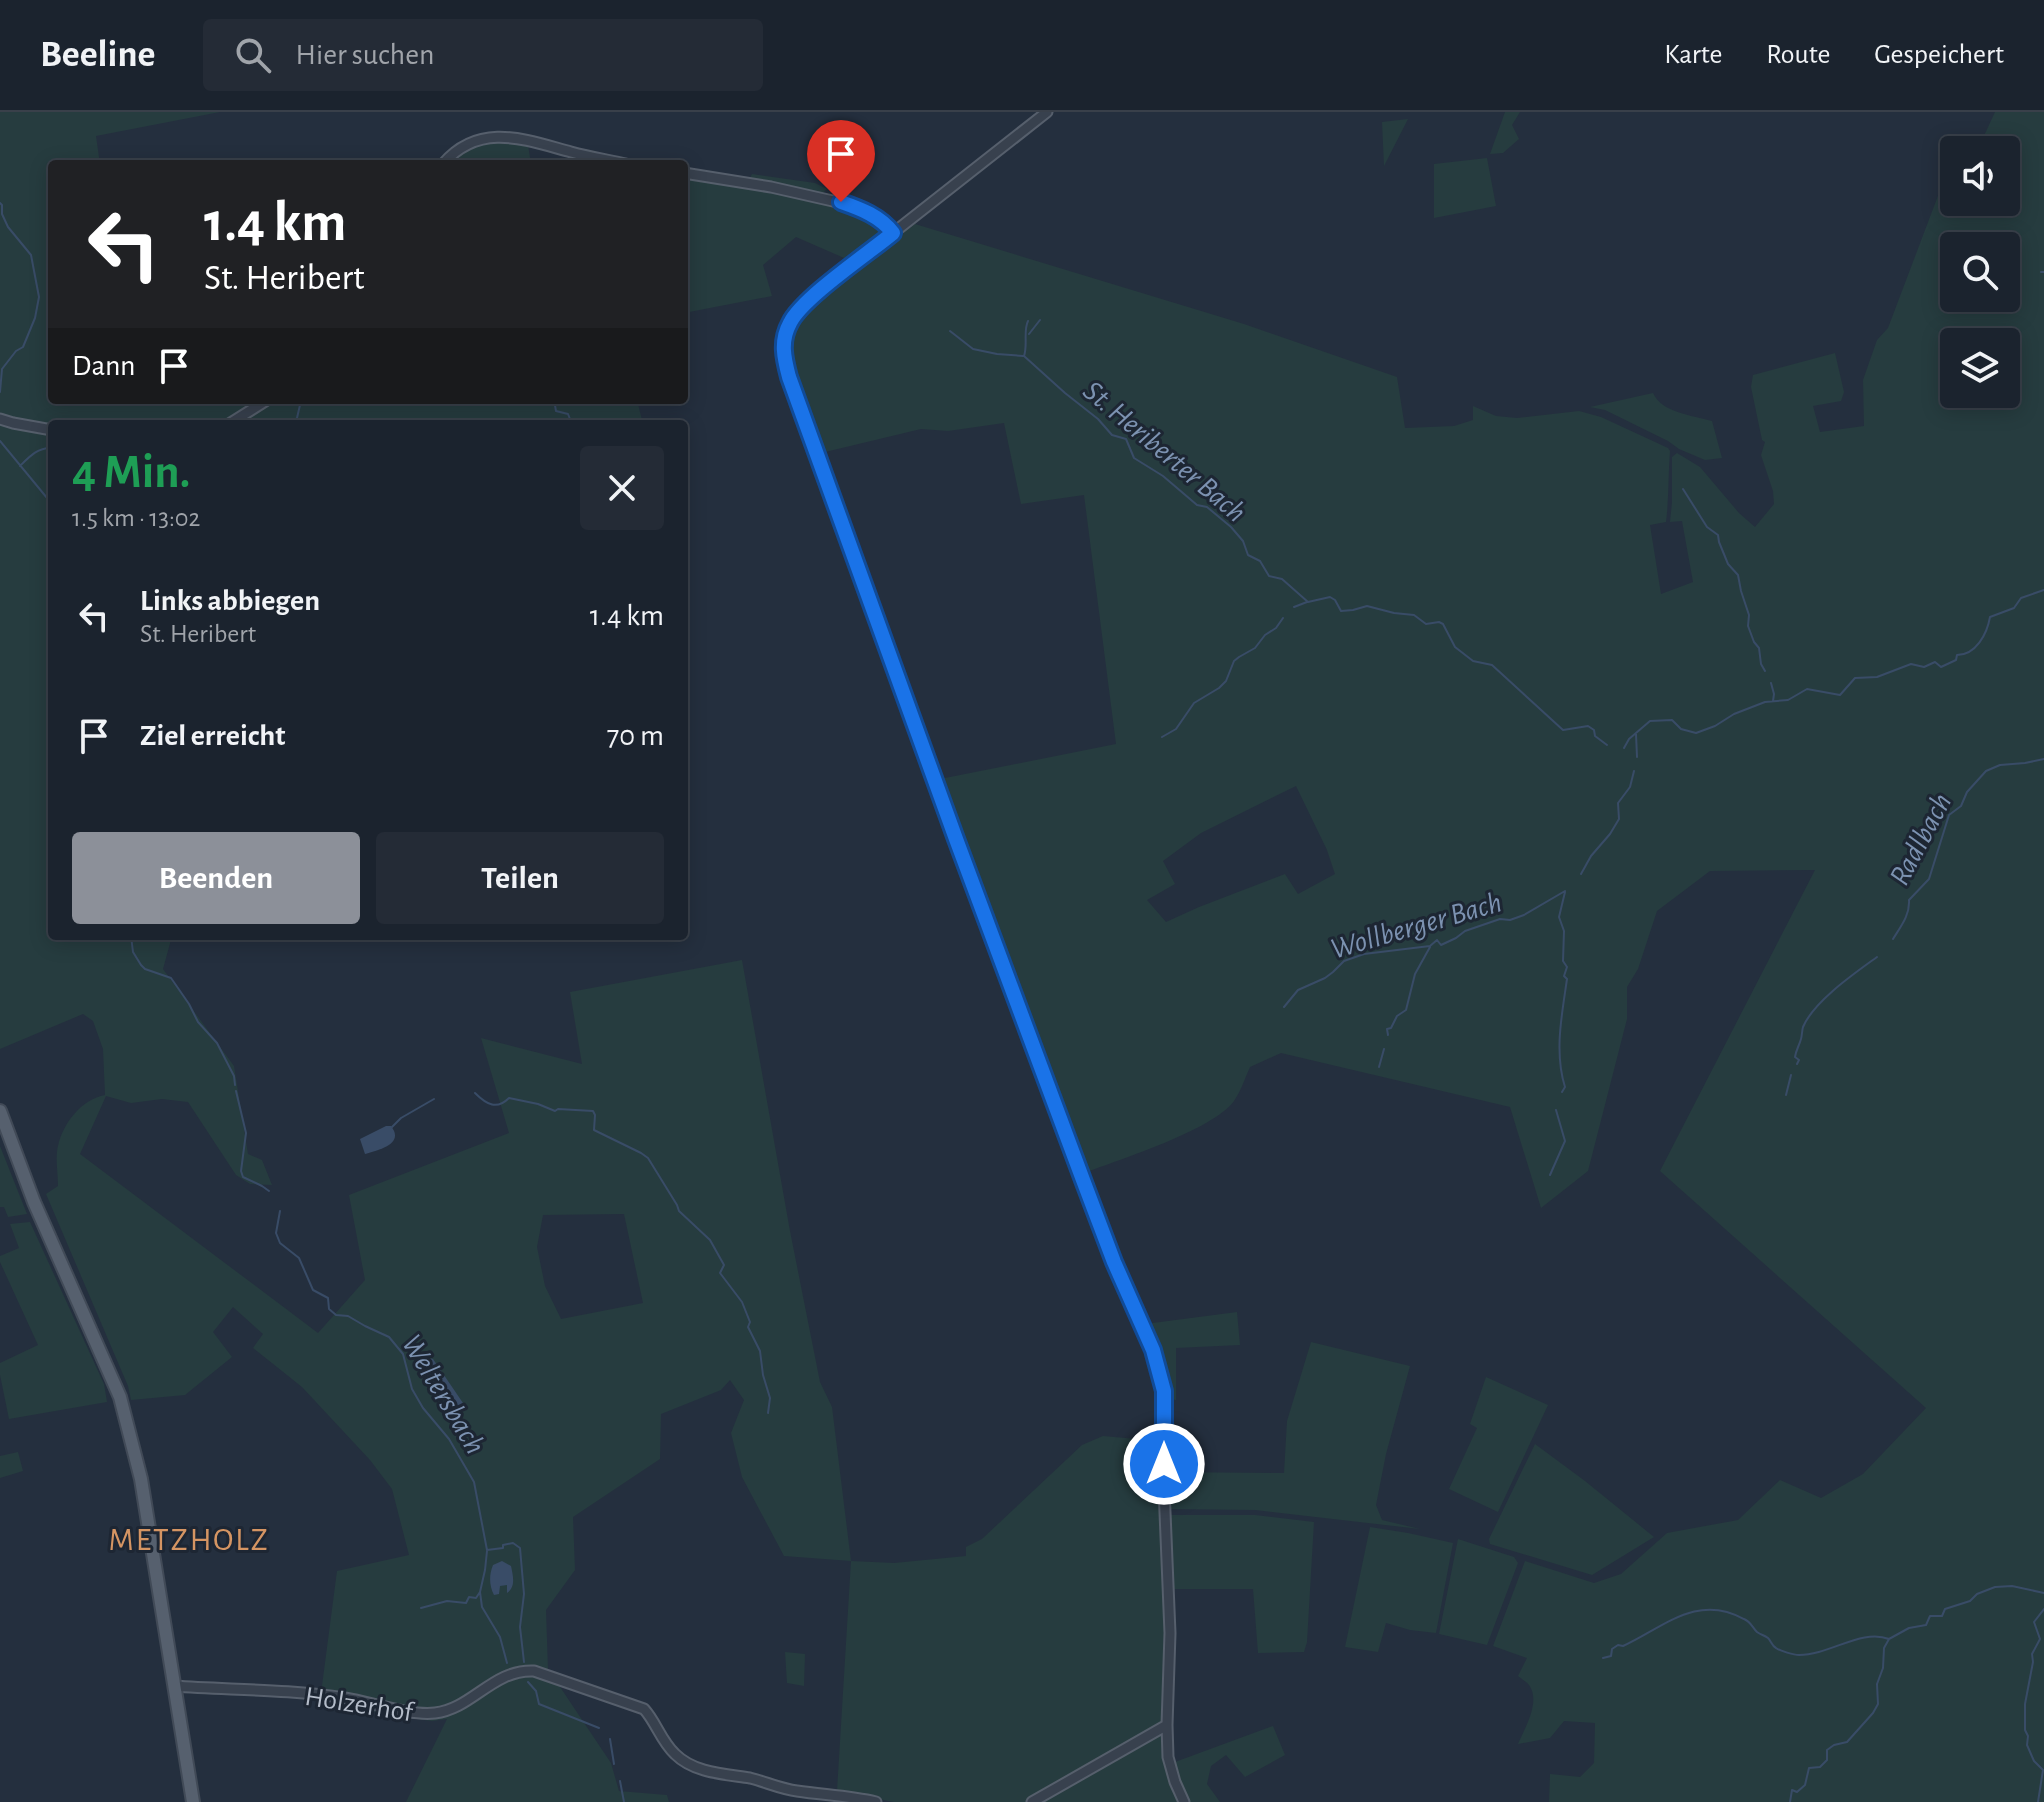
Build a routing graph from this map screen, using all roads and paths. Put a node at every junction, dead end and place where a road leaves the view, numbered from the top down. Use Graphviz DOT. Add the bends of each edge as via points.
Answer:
graph roads {
  1 [pos="1047,112"];
  2 [pos="447,160"];
  3 [pos="609,160"];
  4 [pos="688,174"];
  5 [pos="893,233"];
  6 [pos="261,404"];
  7 [pos="0,419"];
  8 [pos="235,420"];
  9 [pos="48,429"];
  10 [pos="0,1111"];
  11 [pos="174,1686"];
  12 [pos="1167,1725"];
  13 [pos="193,1802"];
  14 [pos="876,1802"];
  15 [pos="1032,1802"];
  16 [pos="1184,1802"];
  1 -- 5 [label="street"];
  2 -- 3 [label="street" via="474,141 501,137"];
  4 -- 5 [label="street" via="841,202 875,216"];
  5 -- 12 [label="street" via="802,307 790,321 783,355 961,852 1161,1374 1170,1633"];
  6 -- 8 [label="street"];
  7 -- 9 [label="street"];
  10 -- 11 [label="main road" via="120,1397 141,1479"];
  11 -- 13 [label="main road"];
  11 -- 14 [label="street, Holzerhof" via="343,1698 432,1714 445,1712 504,1676 534,1671 644,1709 676,1756 691,1764 784,1789"];
  12 -- 15 [label="street"];
  12 -- 16 [label="street" via="1168,1757"];
}
